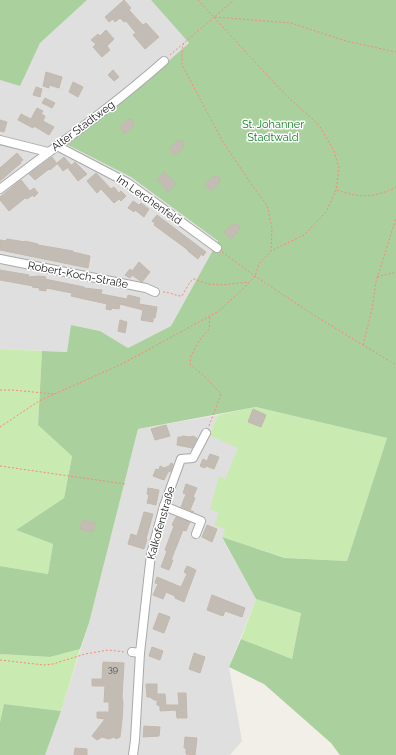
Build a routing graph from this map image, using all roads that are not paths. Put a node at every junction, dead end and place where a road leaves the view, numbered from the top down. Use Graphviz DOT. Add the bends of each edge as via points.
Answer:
graph roads {
  1 [pos="164,61"];
  2 [pos="0,140"];
  3 [pos="57,146"];
  4 [pos="48,152"];
  5 [pos="0,189"];
  6 [pos="217,248"];
  7 [pos="0,260"];
  8 [pos="155,292"];
  9 [pos="206,433"];
  10 [pos="164,506"];
  11 [pos="196,534"];
  12 [pos="133,755"];
  1 -- 3 [label="street, Alter Stadtweg"];
  2 -- 4 [label="street"];
  3 -- 4 [label="street, Alter Stadtweg"];
  3 -- 6 [label="street, Im Lerchenfeld" via="128,183"];
  4 -- 5 [label="street, Alter Stadtweg"];
  7 -- 8 [label="street, Robert-Koch-Straße" via="146,288"];
  9 -- 10 [label="street, Kalkofenstraße" via="193,458 181,459"];
  10 -- 11 [label="street" via="201,521"];
  10 -- 12 [label="street, Kalkofenstraße" via="151,554 136,653"];
}
